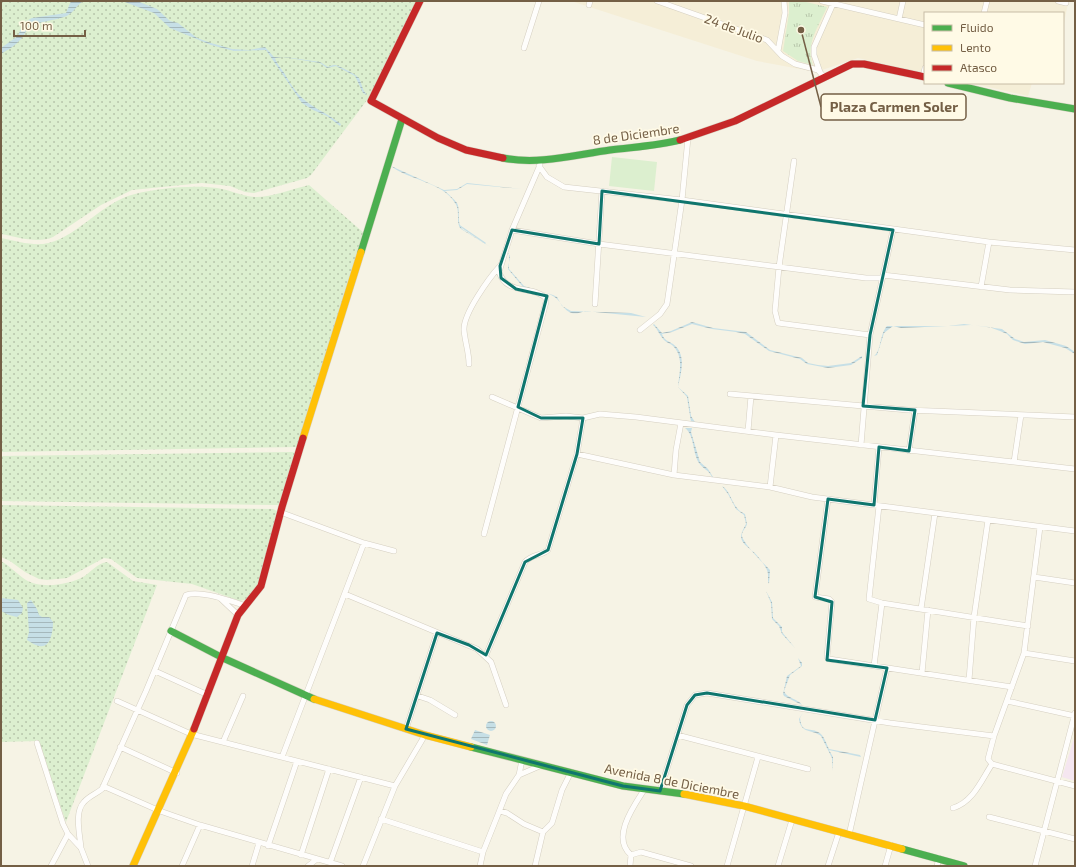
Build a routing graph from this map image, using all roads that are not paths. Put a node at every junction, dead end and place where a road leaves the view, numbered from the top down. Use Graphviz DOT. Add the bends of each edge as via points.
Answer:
graph roads {
  1 [pos="420,1"];
  2 [pos="539,1"];
  3 [pos="657,1"];
  4 [pos="784,1"];
  5 [pos="822,1"];
  6 [pos="903,1"];
  7 [pos="987,1"];
  8 [pos="1058,1"];
  9 [pos="837,3"];
  10 [pos="1066,3"];
  11 [pos="984,12"];
  12 [pos="899,19"];
  13 [pos="924,25"];
  14 [pos="524,48"];
  15 [pos="778,51"];
  16 [pos="822,74"];
  17 [pos="924,77"];
  18 [pos="952,84"];
  19 [pos="1075,109"];
  20 [pos="402,119"];
  21 [pos="688,138"];
  22 [pos="794,161"];
  23 [pos="540,163"];
  24 [pos="602,191"];
  25 [pos="682,200"];
  26 [pos="787,213"];
  27 [pos="512,230"];
  28 [pos="893,230"];
  29 [pos="989,242"];
  30 [pos="599,244"];
  31 [pos="1075,250"];
  32 [pos="674,254"];
  33 [pos="500,266"];
  34 [pos="779,267"];
  35 [pos="882,276"];
  36 [pos="981,287"];
  37 [pos="1075,292"];
  38 [pos="595,304"];
  39 [pos="640,330"];
  40 [pos="870,335"];
  41 [pos="469,364"];
  42 [pos="730,394"];
  43 [pos="751,396"];
  44 [pos="492,397"];
  45 [pos="863,406"];
  46 [pos="518,407"];
  47 [pos="915,410"];
  48 [pos="1021,415"];
  49 [pos="1075,417"];
  50 [pos="583,418"];
  51 [pos="681,422"];
  52 [pos="748,431"];
  53 [pos="776,435"];
  54 [pos="861,445"];
  55 [pos="879,447"];
  56 [pos="909,451"];
  57 [pos="577,454"];
  58 [pos="1014,462"];
  59 [pos="1075,469"];
  60 [pos="674,475"];
  61 [pos="770,487"];
  62 [pos="828,499"];
  63 [pos="876,506"];
  64 [pos="280,512"];
  65 [pos="935,513"];
  66 [pos="988,520"];
  67 [pos="1040,527"];
  68 [pos="1075,532"];
  69 [pos="484,534"];
  70 [pos="364,543"];
  71 [pos="394,551"];
  72 [pos="1034,577"];
  73 [pos="1075,583"];
  74 [pos="345,594"];
  75 [pos="221,599"];
  76 [pos="882,603"];
  77 [pos="243,606"];
  78 [pos="920,609"];
  79 [pos="928,610"];
  80 [pos="238,615"];
  81 [pos="974,617"];
  82 [pos="1028,626"];
  83 [pos="171,631"];
  84 [pos="437,633"];
  85 [pos="1024,653"];
  86 [pos="486,655"];
  87 [pos="223,658"];
  88 [pos="1075,662"];
  89 [pos="874,666"];
  90 [pos="887,668"];
  91 [pos="155,671"];
  92 [pos="922,673"];
  93 [pos="969,680"];
  94 [pos="1012,687"];
  95 [pos="208,695"];
  96 [pos="243,696"];
  97 [pos="306,696"];
  98 [pos="418,696"];
  99 [pos="1008,700"];
  100 [pos="117,701"];
  101 [pos="506,705"];
  102 [pos="138,710"];
  103 [pos="455,715"];
  104 [pos="1075,715"];
  105 [pos="876,720"];
  106 [pos="406,729"];
  107 [pos="193,734"];
  108 [pos="425,735"];
  109 [pos="677,735"];
  110 [pos="994,736"];
  111 [pos="223,742"];
  112 [pos="37,743"];
  113 [pos="120,747"];
  114 [pos="282,757"];
  115 [pos="758,757"];
  116 [pos="522,760"];
  117 [pos="297,761"];
  118 [pos="992,764"];
  119 [pos="542,765"];
  120 [pos="329,769"];
  121 [pos="808,769"];
  122 [pos="571,772"];
  123 [pos="177,773"];
  124 [pos="519,775"];
  125 [pos="361,777"];
  126 [pos="1057,782"];
  127 [pos="103,786"];
  128 [pos="395,786"];
  129 [pos="1075,786"];
  130 [pos="644,790"];
  131 [pos="660,791"];
  132 [pos="744,806"];
  133 [pos="953,808"];
  134 [pos="160,811"];
  135 [pos="500,811"];
  136 [pos="988,817"];
  137 [pos="381,819"];
  138 [pos="792,820"];
  139 [pos="200,825"];
  140 [pos="1044,831"];
  141 [pos="543,832"];
  142 [pos="839,832"];
  143 [pos="68,834"];
  144 [pos="849,835"];
  145 [pos="1075,839"];
  146 [pos="259,843"];
  147 [pos="890,845"];
  148 [pos="268,846"];
  149 [pos="81,848"];
  150 [pos="483,852"];
  151 [pos="301,855"];
  152 [pos="631,855"];
  153 [pos="939,858"];
  154 [pos="317,859"];
  155 [pos="330,863"];
  156 [pos="51,866"];
  157 [pos="88,866"];
  158 [pos="133,866"];
  159 [pos="182,866"];
  160 [pos="252,866"];
  161 [pos="308,866"];
  162 [pos="342,866"];
  163 [pos="364,866"];
  164 [pos="480,866"];
  165 [pos="535,866"];
  166 [pos="630,866"];
  167 [pos="691,866"];
  168 [pos="727,866"];
  169 [pos="778,866"];
  170 [pos="828,866"];
  171 [pos="885,866"];
  172 [pos="937,866"];
  173 [pos="964,866"];
  174 [pos="1035,866"];
  1 -- 20 [label="street, 8 de Diciembre" via="371,101"];
  2 -- 14 [label="street"];
  3 -- 15 [label="street, 24 de Julio" via="767,40"];
  4 -- 15 [label="street" via="785,12"];
  5 -- 9 [label="street"];
  6 -- 12 [label="street"];
  7 -- 11 [label="street"];
  8 -- 10 [label="street"];
  9 -- 12 [label="street"];
  9 -- 16 [label="street" via="814,47"];
  12 -- 13 [label="street"];
  15 -- 16 [label="street, 24 de Julio" via="795,64"];
  16 -- 17 [label="street, 8 de Diciembre" via="864,64"];
  16 -- 21 [label="street, 8 de Diciembre" via="735,121"];
  18 -- 19 [label="street" via="1010,98"];
  20 -- 23 [label="street, 8 de Diciembre" via="466,150"];
  20 -- 64 [label="street"];
  21 -- 23 [label="street, 8 de Diciembre"];
  21 -- 25 [label="street"];
  22 -- 26 [label="street"];
  23 -- 24 [label="street" via="547,177 558,185"];
  23 -- 27 [label="street"];
  24 -- 25 [label="street"];
  24 -- 30 [label="street"];
  25 -- 26 [label="street"];
  25 -- 32 [label="street"];
  26 -- 28 [label="street"];
  26 -- 34 [label="street"];
  27 -- 30 [label="street"];
  27 -- 33 [label="street"];
  28 -- 29 [label="street"];
  28 -- 35 [label="street"];
  29 -- 31 [label="street"];
  29 -- 36 [label="street"];
  30 -- 32 [label="street"];
  30 -- 38 [label="street"];
  32 -- 34 [label="street"];
  32 -- 39 [label="street" via="667,304 660,314"];
  33 -- 41 [label="street" via="474,301 465,325"];
  33 -- 46 [label="street" via="499,272 504,281 516,289 541,294 546,300"];
  34 -- 35 [label="street" via="866,278"];
  34 -- 40 [label="street" via="775,311 778,322"];
  35 -- 36 [label="street"];
  35 -- 40 [label="street"];
  36 -- 37 [label="street"];
  40 -- 45 [label="street"];
  42 -- 43 [label="street"];
  43 -- 45 [label="street"];
  43 -- 52 [label="street"];
  44 -- 46 [label="street"];
  45 -- 47 [label="street"];
  45 -- 54 [label="street"];
  46 -- 50 [label="street" via="541,418"];
  46 -- 69 [label="street"];
  47 -- 48 [label="street"];
  47 -- 56 [label="street"];
  48 -- 49 [label="street"];
  48 -- 58 [label="street"];
  50 -- 51 [label="street" via="600,414"];
  50 -- 57 [label="street"];
  51 -- 52 [label="street"];
  51 -- 60 [label="street"];
  52 -- 53 [label="street"];
  53 -- 54 [label="street"];
  53 -- 61 [label="street"];
  54 -- 55 [label="street"];
  55 -- 56 [label="street"];
  55 -- 63 [label="street"];
  56 -- 58 [label="street"];
  57 -- 60 [label="street"];
  57 -- 86 [label="street" via="548,550 534,555 525,562"];
  58 -- 59 [label="street"];
  60 -- 61 [label="street"];
  61 -- 62 [label="street"];
  62 -- 63 [label="street"];
  62 -- 89 [label="street" via="815,597 829,599 832,602 827,657 833,661"];
  63 -- 65 [label="street"];
  63 -- 76 [label="street" via="868,597"];
  64 -- 70 [label="street"];
  64 -- 77 [label="street" via="262,586"];
  65 -- 66 [label="street"];
  65 -- 78 [label="street"];
  66 -- 67 [label="street"];
  66 -- 81 [label="street"];
  67 -- 68 [label="street"];
  67 -- 72 [label="street"];
  70 -- 71 [label="street"];
  70 -- 74 [label="street"];
  72 -- 73 [label="street"];
  72 -- 82 [label="street"];
  74 -- 84 [label="street"];
  74 -- 97 [label="street"];
  75 -- 77 [label="street"];
  75 -- 80 [label="street"];
  75 -- 83 [label="street" via="197,593 186,595"];
  76 -- 78 [label="street"];
  76 -- 89 [label="street"];
  77 -- 80 [label="street"];
  78 -- 79 [label="street"];
  79 -- 81 [label="street"];
  79 -- 92 [label="street"];
  80 -- 87 [label="street"];
  81 -- 82 [label="street"];
  81 -- 93 [label="street"];
  82 -- 85 [label="street"];
  83 -- 87 [label="street, Avenida 8 de Diciembre"];
  83 -- 91 [label="street"];
  84 -- 86 [label="street" via="469,644"];
  84 -- 98 [label="street"];
  85 -- 88 [label="street"];
  85 -- 94 [label="street"];
  86 -- 101 [label="street" via="496,671"];
  87 -- 95 [label="street"];
  87 -- 97 [label="street, Avenida 8 de Diciembre"];
  89 -- 90 [label="street"];
  90 -- 92 [label="street"];
  90 -- 105 [label="street"];
  91 -- 95 [label="street"];
  91 -- 102 [label="street"];
  92 -- 93 [label="street"];
  93 -- 94 [label="street"];
  94 -- 99 [label="street"];
  95 -- 107 [label="street"];
  96 -- 111 [label="street"];
  97 -- 106 [label="street, Avenida 8 de Diciembre"];
  97 -- 114 [label="street"];
  98 -- 103 [label="street"];
  98 -- 106 [label="street"];
  99 -- 104 [label="street"];
  99 -- 110 [label="street"];
  100 -- 102 [label="street"];
  102 -- 107 [label="street"];
  102 -- 113 [label="street"];
  104 -- 126 [label="street"];
  105 -- 109 [label="street" via="707,693 695,695 687,705"];
  105 -- 110 [label="street"];
  105 -- 144 [label="street"];
  106 -- 108 [label="street, Avenida 8 de Diciembre"];
  107 -- 111 [label="street"];
  107 -- 123 [label="street"];
  108 -- 116 [label="street, Avenida 8 de Diciembre"];
  108 -- 128 [label="street"];
  109 -- 115 [label="street"];
  109 -- 131 [label="street"];
  110 -- 118 [label="street" via="988,755"];
  111 -- 114 [label="street"];
  112 -- 143 [label="street"];
  113 -- 123 [label="street"];
  113 -- 127 [label="street"];
  114 -- 117 [label="street"];
  115 -- 121 [label="street"];
  115 -- 132 [label="street"];
  116 -- 119 [label="street, Avenida 8 de Diciembre"];
  116 -- 124 [label="street"];
  117 -- 120 [label="street"];
  117 -- 148 [label="street"];
  118 -- 126 [label="street"];
  118 -- 133 [label="street" via="970,798 963,805"];
  119 -- 122 [label="street, Avenida 8 de Diciembre"];
  119 -- 124 [label="street"];
  120 -- 125 [label="street"];
  120 -- 151 [label="street"];
  122 -- 130 [label="street, Avenida 8 de Diciembre"];
  122 -- 141 [label="street" via="562,790 552,823"];
  123 -- 134 [label="street"];
  124 -- 135 [label="street" via="506,794"];
  125 -- 128 [label="street"];
  125 -- 155 [label="street"];
  126 -- 129 [label="street"];
  126 -- 140 [label="street"];
  127 -- 134 [label="street"];
  127 -- 149 [label="street" via="81,806"];
  128 -- 137 [label="street"];
  130 -- 131 [label="street, Avenida 8 de Diciembre"];
  130 -- 152 [label="street" via="635,805 622,839 624,848"];
  131 -- 132 [label="street, Avenida 8 de Diciembre"];
  132 -- 138 [label="street, Avenida 8 de Diciembre"];
  132 -- 168 [label="street"];
  134 -- 139 [label="street"];
  134 -- 158 [label="street"];
  135 -- 141 [label="street"];
  135 -- 150 [label="street"];
  136 -- 140 [label="street"];
  137 -- 150 [label="street"];
  137 -- 163 [label="street"];
  138 -- 142 [label="street, Avenida 8 de Diciembre"];
  138 -- 169 [label="street"];
  139 -- 146 [label="street"];
  139 -- 159 [label="street"];
  140 -- 145 [label="street"];
  140 -- 174 [label="street"];
  141 -- 165 [label="street"];
  142 -- 144 [label="street, Avenida 8 de Diciembre"];
  142 -- 170 [label="street"];
  143 -- 149 [label="street"];
  143 -- 156 [label="street"];
  144 -- 147 [label="street, Avenida 8 de Diciembre"];
  146 -- 148 [label="street"];
  146 -- 160 [label="street"];
  147 -- 153 [label="street, Avenida 8 de Diciembre"];
  147 -- 171 [label="street"];
  148 -- 151 [label="street"];
  149 -- 157 [label="street"];
  150 -- 164 [label="street"];
  151 -- 154 [label="street"];
  152 -- 166 [label="street"];
  152 -- 167 [label="street" via="642,852"];
  153 -- 172 [label="street"];
  153 -- 173 [label="street, Avenida 8 de Diciembre"];
  154 -- 155 [label="street"];
  154 -- 161 [label="street"];
  155 -- 162 [label="street"];
}
